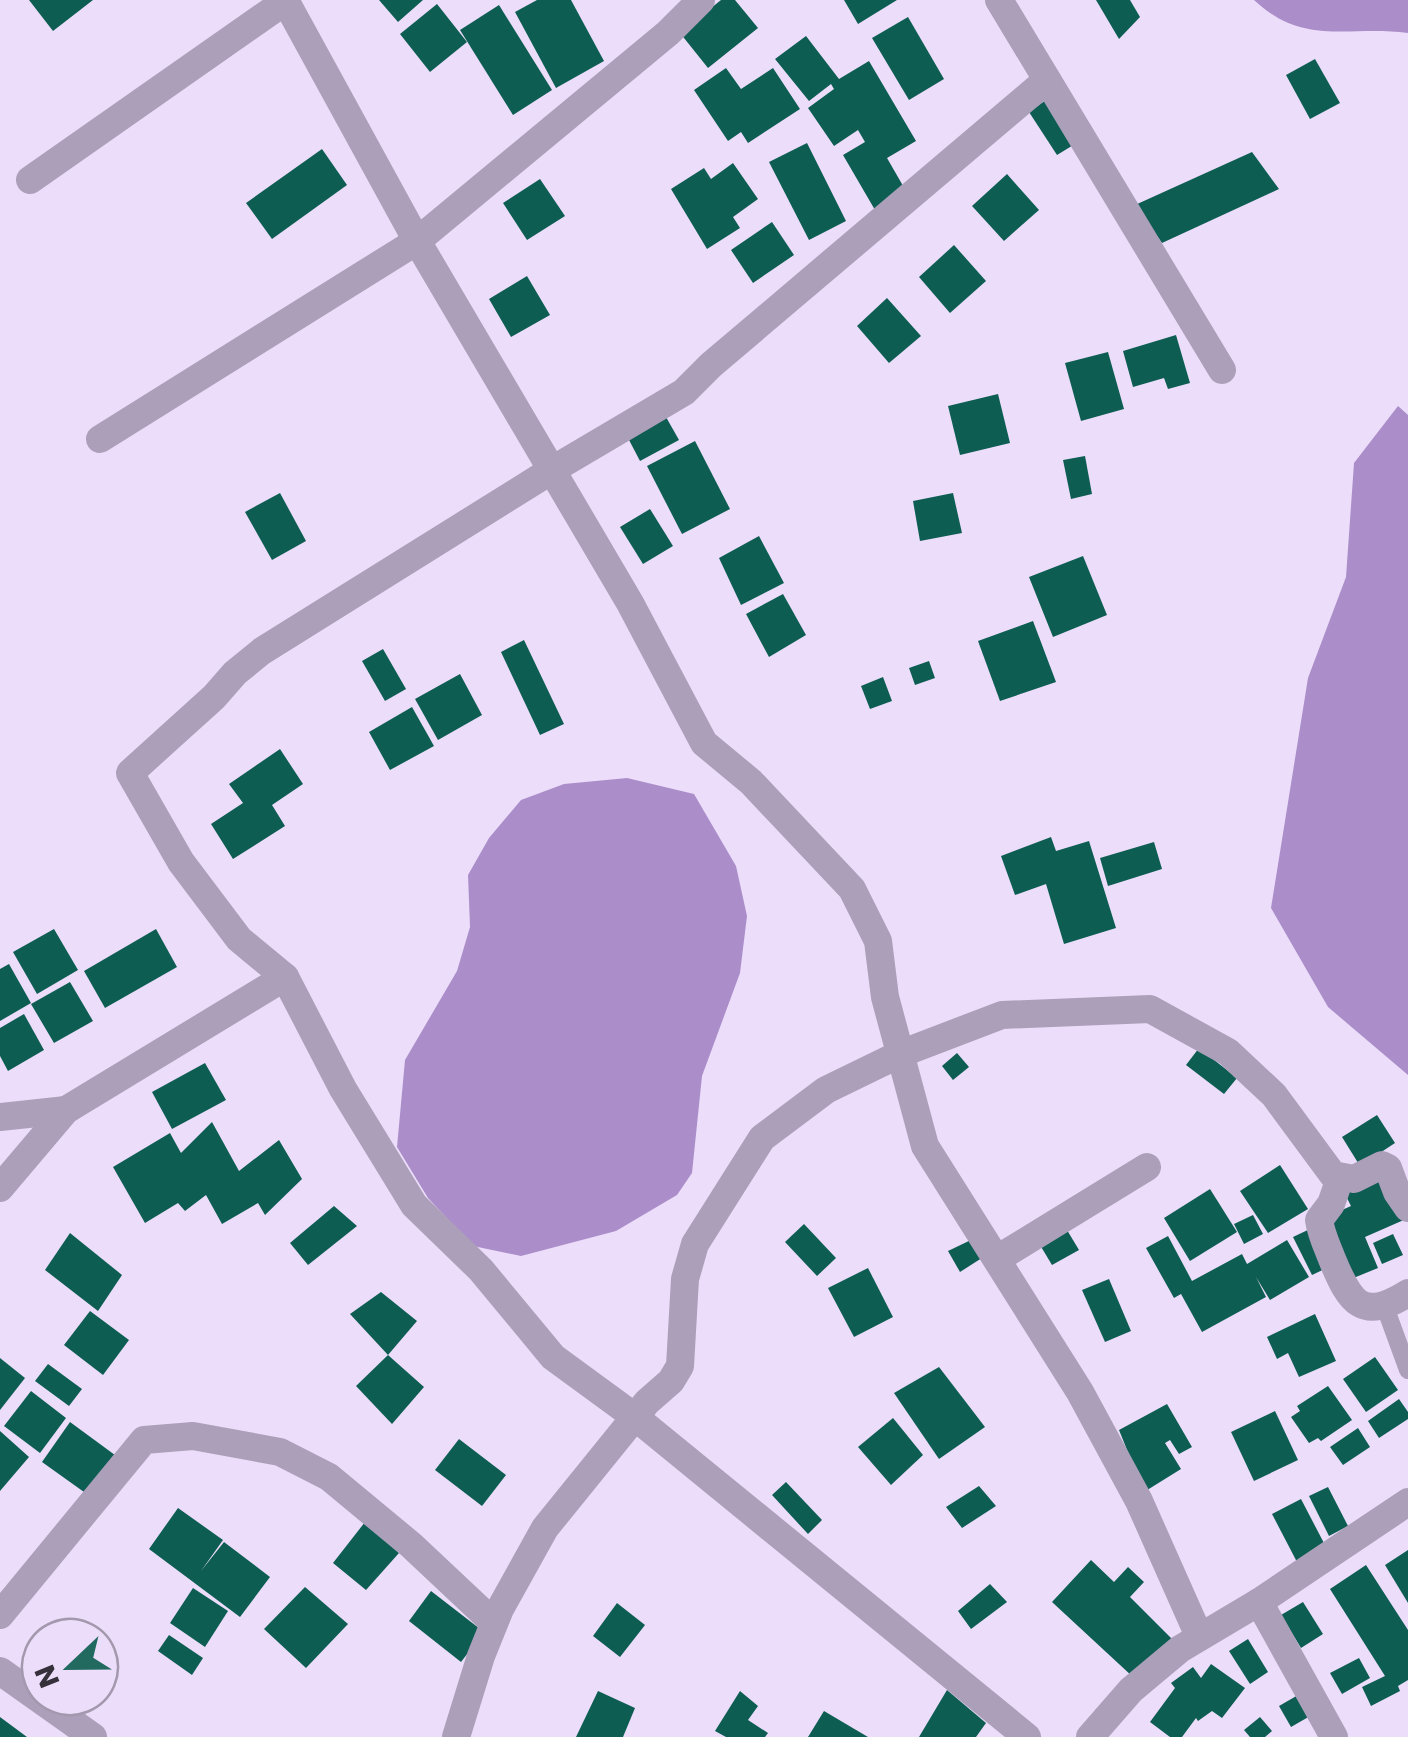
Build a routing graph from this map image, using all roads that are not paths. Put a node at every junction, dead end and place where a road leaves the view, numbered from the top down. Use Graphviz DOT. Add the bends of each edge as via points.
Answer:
graph roads {
  1 [pos="286,0"];
  2 [pos="701,0"];
  3 [pos="999,0"];
  4 [pos="1047,80"];
  5 [pos="30,180"];
  6 [pos="417,240"];
  7 [pos="1222,370"];
  8 [pos="100,439"];
  9 [pos="552,470"];
  10 [pos="285,977"];
  11 [pos="900,1054"];
  12 [pos="66,1110"];
  13 [pos="0,1117"];
  14 [pos="1147,1167"];
  15 [pos="1340,1178"];
  16 [pos="0,1188"];
  17 [pos="1408,1208"];
  18 [pos="997,1259"];
  19 [pos="1397,1300"];
  20 [pos="1408,1370"];
  21 [pos="635,1417"];
  22 [pos="1408,1502"];
  23 [pos="1260,1602"];
  24 [pos="0,1615"];
  25 [pos="494,1624"];
  26 [pos="1199,1636"];
  27 [pos="0,1671"];
  28 [pos="93,1737"];
  29 [pos="456,1737"];
  30 [pos="1027,1737"];
  31 [pos="1090,1737"];
  32 [pos="1334,1737"];
  1 -- 5 [label="street"];
  1 -- 6 [label="street"];
  2 -- 6 [label="street"];
  3 -- 4 [label="street"];
  4 -- 7 [label="street"];
  4 -- 9 [label="street" via="684,392"];
  6 -- 8 [label="street"];
  6 -- 9 [label="street"];
  9 -- 10 [label="street" via="262,652 130,773 181,862 239,939"];
  9 -- 11 [label="street" via="704,743 852,889 878,941"];
  10 -- 12 [label="street"];
  10 -- 21 [label="street" via="414,1204 482,1270 553,1356"];
  11 -- 15 [label="street" via="1002,1015 1150,1009 1228,1052 1274,1095"];
  11 -- 18 [label="street" via="926,1146"];
  11 -- 21 [label="street" via="826,1090 762,1138 695,1244 684,1279 680,1366"];
  12 -- 13 [label="street"];
  12 -- 16 [label="street"];
  14 -- 18 [label="street"];
  15 -- 17 [label="street" via="1385,1166"];
  15 -- 19 [label="street" via="1319,1226 1344,1288 1362,1304"];
  18 -- 26 [label="street" via="1139,1501"];
  19 -- 20 [label="lane"];
  21 -- 25 [label="street" via="545,1528"];
  21 -- 30 [label="street"];
  22 -- 23 [label="street"];
  23 -- 26 [label="street"];
  23 -- 32 [label="street"];
  24 -- 25 [label="street" via="144,1440 192,1436 280,1452 329,1477"];
  25 -- 29 [label="street"];
  26 -- 31 [label="street" via="1131,1690"];
  27 -- 28 [label="street"];
}
